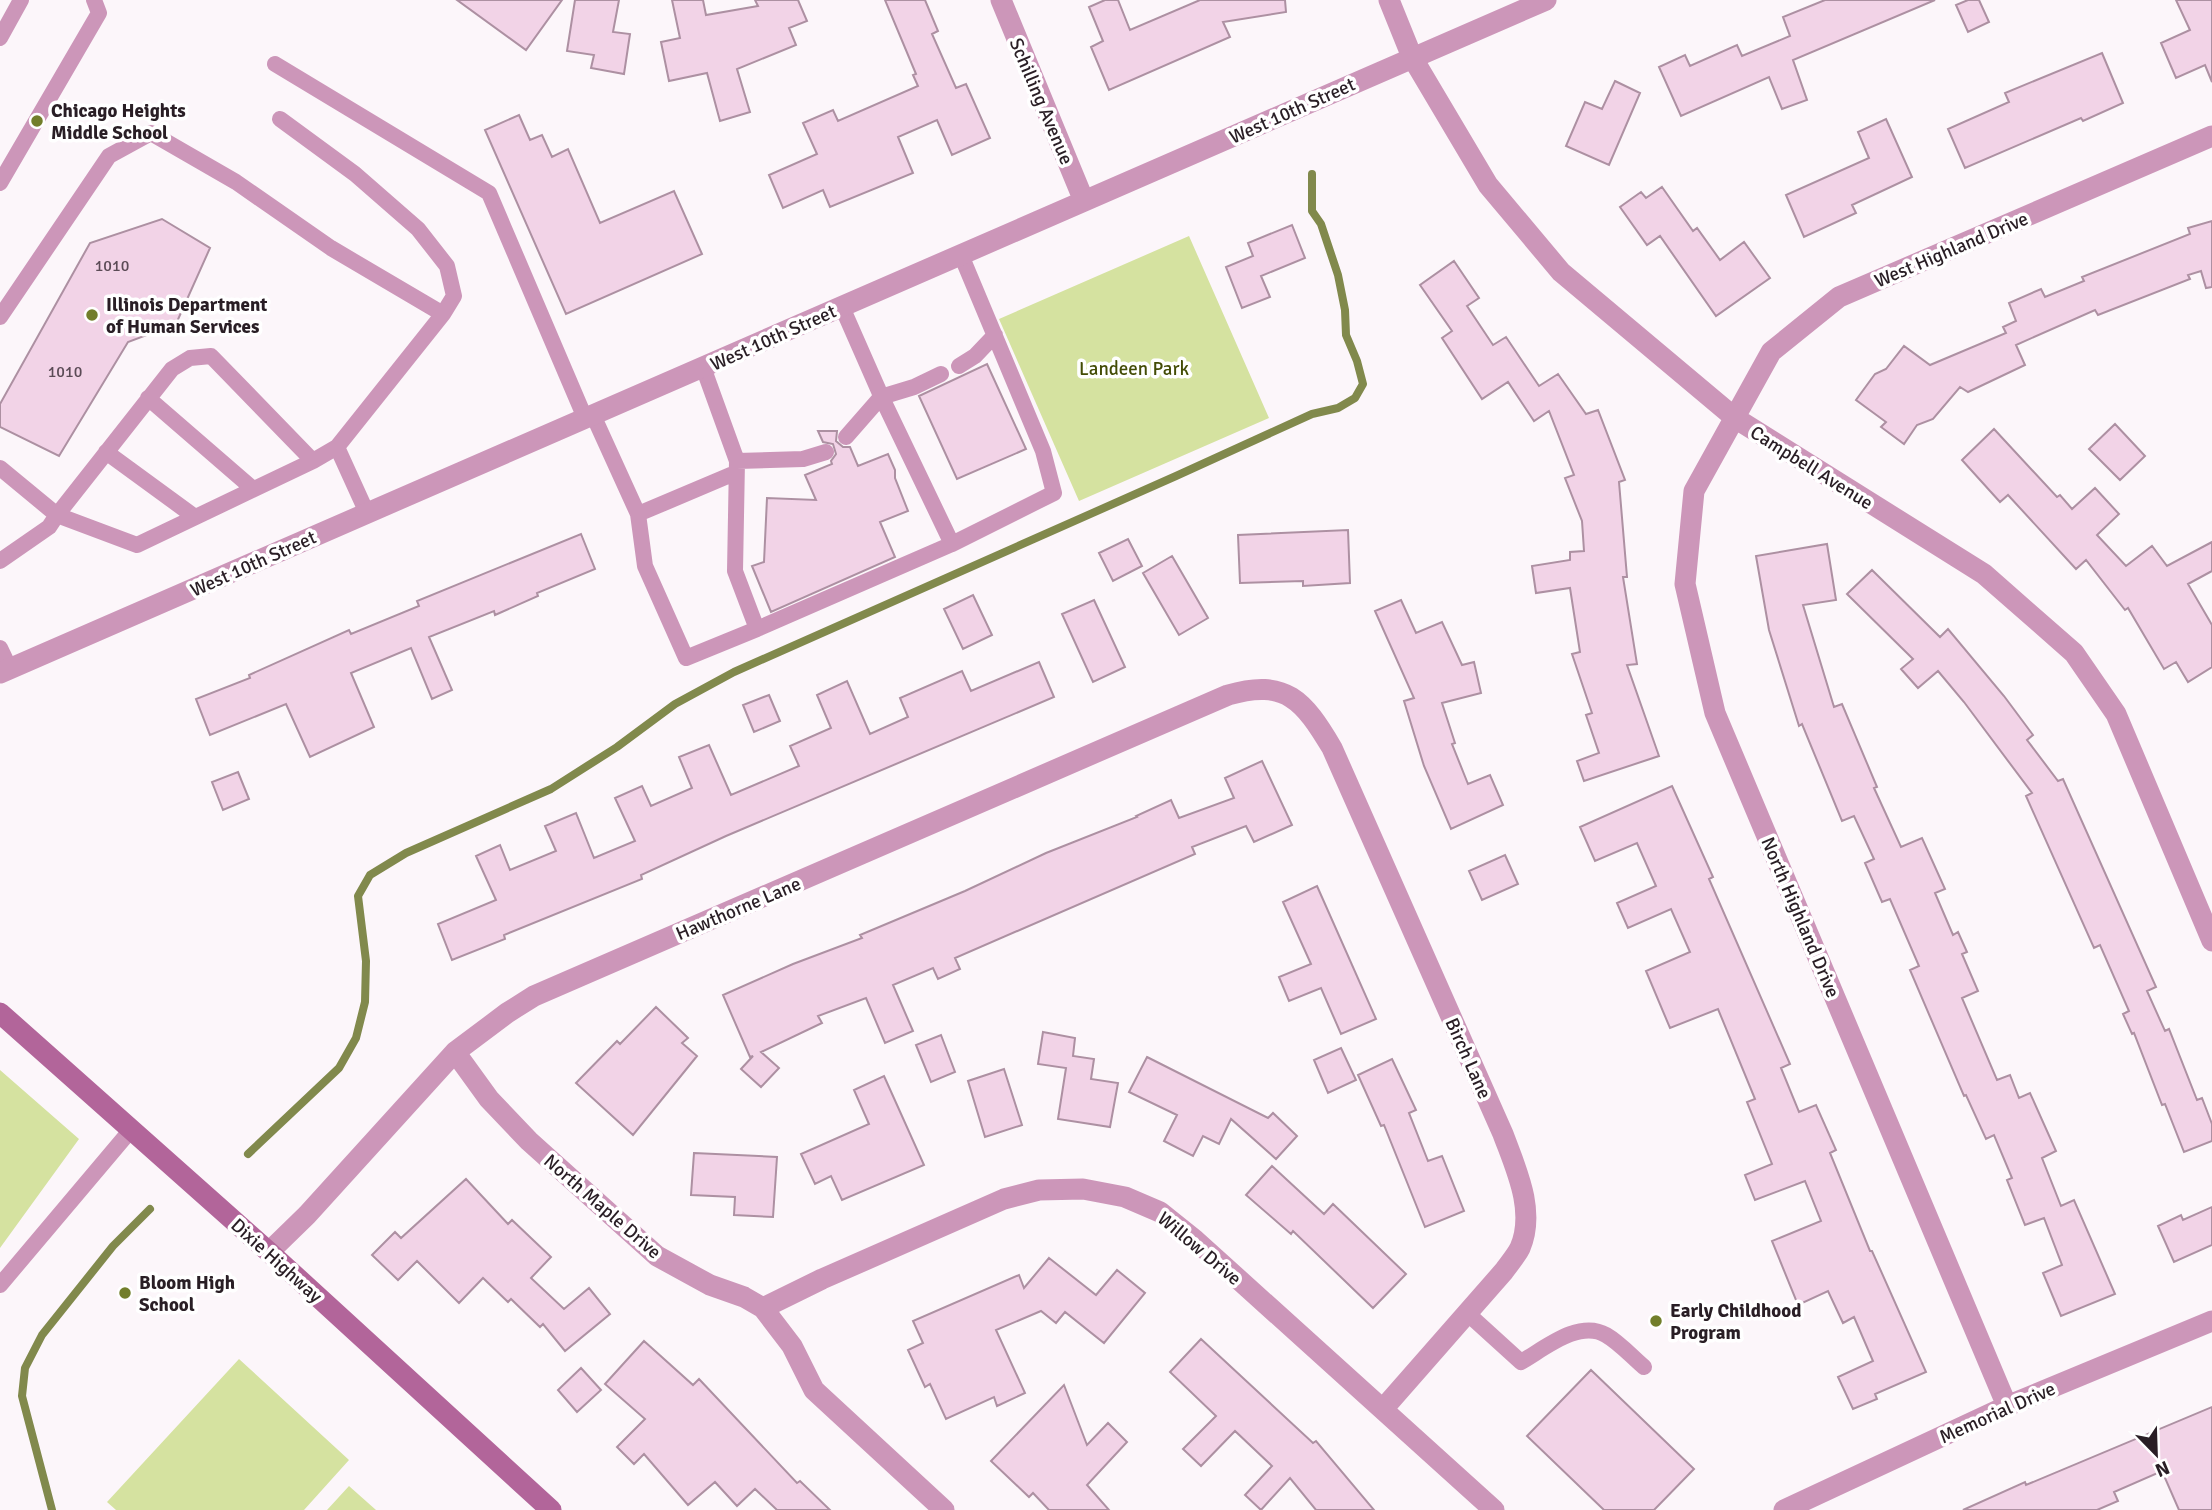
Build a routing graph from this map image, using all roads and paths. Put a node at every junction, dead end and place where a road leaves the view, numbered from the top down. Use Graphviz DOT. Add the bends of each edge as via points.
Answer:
graph roads {
  1 [pos="21,0"];
  2 [pos="94,0"];
  3 [pos="1000,0"];
  4 [pos="1389,0"];
  5 [pos="1546,0"];
  6 [pos="0,38"];
  7 [pos="1412,57"];
  8 [pos="275,64"];
  9 [pos="279,119"];
  10 [pos="2212,136"];
  11 [pos="0,183"];
  12 [pos="1084,201"];
  13 [pos="961,255"];
  14 [pos="842,307"];
  15 [pos="443,314"];
  16 [pos="0,317"];
  17 [pos="995,334"];
  18 [pos="959,366"];
  19 [pos="703,367"];
  20 [pos="941,374"];
  21 [pos="881,397"];
  22 [pos="148,398"];
  23 [pos="589,417"];
  24 [pos="1735,418"];
  25 [pos="846,437"];
  26 [pos="337,447"];
  27 [pos="106,452"];
  28 [pos="827,452"];
  29 [pos="313,461"];
  30 [pos="736,467"];
  31 [pos="0,468"];
  32 [pos="252,488"];
  33 [pos="367,513"];
  34 [pos="638,514"];
  35 [pos="57,515"];
  36 [pos="195,517"];
  37 [pos="952,544"];
  38 [pos="0,561"];
  39 [pos="757,629"];
  40 [pos="0,648"];
  41 [pos="5,671"];
  42 [pos="1285,693"];
  43 [pos="2212,941"];
  44 [pos="0,1013"];
  45 [pos="455,1052"];
  46 [pos="130,1131"];
  47 [pos="269,1252"];
  48 [pos="0,1285"];
  49 [pos="763,1308"];
  50 [pos="1467,1313"];
  51 [pos="2212,1321"];
  52 [pos="1644,1367"];
  53 [pos="2007,1406"];
  54 [pos="1383,1409"];
  55 [pos="551,1510"];
  56 [pos="944,1510"];
  57 [pos="1494,1510"];
  58 [pos="1784,1510"];
  1 -- 6 [label="lane"];
  2 -- 11 [label="lane" via="99,13"];
  3 -- 12 [label="street, Schilling Avenue"];
  4 -- 7 [label="street, Campbell Avenue"];
  5 -- 7 [label="street, West 10th Street"];
  7 -- 12 [label="street, West 10th Street"];
  7 -- 24 [label="street, Campbell Avenue" via="1489,185 1561,272"];
  8 -- 23 [label="lane" via="489,192"];
  9 -- 15 [label="lane" via="355,174 418,229 447,266 454,296"];
  10 -- 24 [label="street, West Highland Drive" via="1839,297 1771,352"];
  12 -- 13 [label="street, West 10th Street"];
  13 -- 14 [label="street, West 10th Street"];
  13 -- 17 [label="lane"];
  14 -- 19 [label="street, West 10th Street"];
  14 -- 21 [label="lane"];
  15 -- 16 [label="lane" via="151,133 108,156"];
  15 -- 26 [label="lane"];
  17 -- 18 [label="lane"];
  17 -- 37 [label="lane" via="1043,451 1054,493"];
  19 -- 23 [label="street, West 10th Street"];
  19 -- 30 [label="lane"];
  20 -- 21 [label="lane"];
  21 -- 25 [label="lane"];
  21 -- 37 [label="lane"];
  22 -- 27 [label="lane"];
  22 -- 29 [label="lane" via="172,369 190,358 211,356"];
  22 -- 32 [label="lane"];
  23 -- 33 [label="street, West 10th Street"];
  23 -- 34 [label="lane"];
  24 -- 43 [label="street, Campbell Avenue" via="1984,574 2074,653 2116,714"];
  24 -- 53 [label="street, North Highland Drive" via="1694,491 1685,584 1715,713"];
  26 -- 29 [label="lane"];
  26 -- 33 [label="lane"];
  27 -- 35 [label="lane"];
  27 -- 36 [label="lane"];
  28 -- 30 [label="lane"];
  29 -- 32 [label="lane"];
  30 -- 34 [label="lane"];
  30 -- 39 [label="lane" via="735,571"];
  31 -- 35 [label="lane"];
  32 -- 36 [label="lane"];
  33 -- 41 [label="street, West 10th Street"];
  34 -- 39 [label="lane" via="645,566 686,658"];
  35 -- 36 [label="lane" via="137,545"];
  35 -- 38 [label="lane" via="49,527"];
  37 -- 39 [label="lane"];
  40 -- 41 [label="lane"];
  42 -- 45 [label="street, Hawthorne Lane" via="1248,689 1228,695 547,990"];
  42 -- 50 [label="street, Birch Lane" via="1301,705 1332,748 1518,1174 1526,1227 1519,1249"];
  44 -- 46 [label="main road, Dixie Highway"];
  45 -- 47 [label="street, Hawthorne Lane"];
  45 -- 49 [label="street, North Maple Drive" via="489,1099 529,1141 657,1256"];
  46 -- 47 [label="main road, Dixie Highway"];
  46 -- 48 [label="lane"];
  47 -- 55 [label="main road, Dixie Highway"];
  49 -- 54 [label="street, Willow Drive" via="1004,1199 1039,1190 1083,1189 1125,1197 1160,1212"];
  49 -- 56 [label="street, North Maple Drive" via="792,1346 814,1391"];
  50 -- 52 [label="lane" via="1521,1362 1588,1329 1605,1334"];
  50 -- 54 [label="street, Birch Lane"];
  51 -- 53 [label="street, Memorial Drive"];
  53 -- 58 [label="street, Memorial Drive"];
  54 -- 57 [label="street, Willow Drive"];
}
